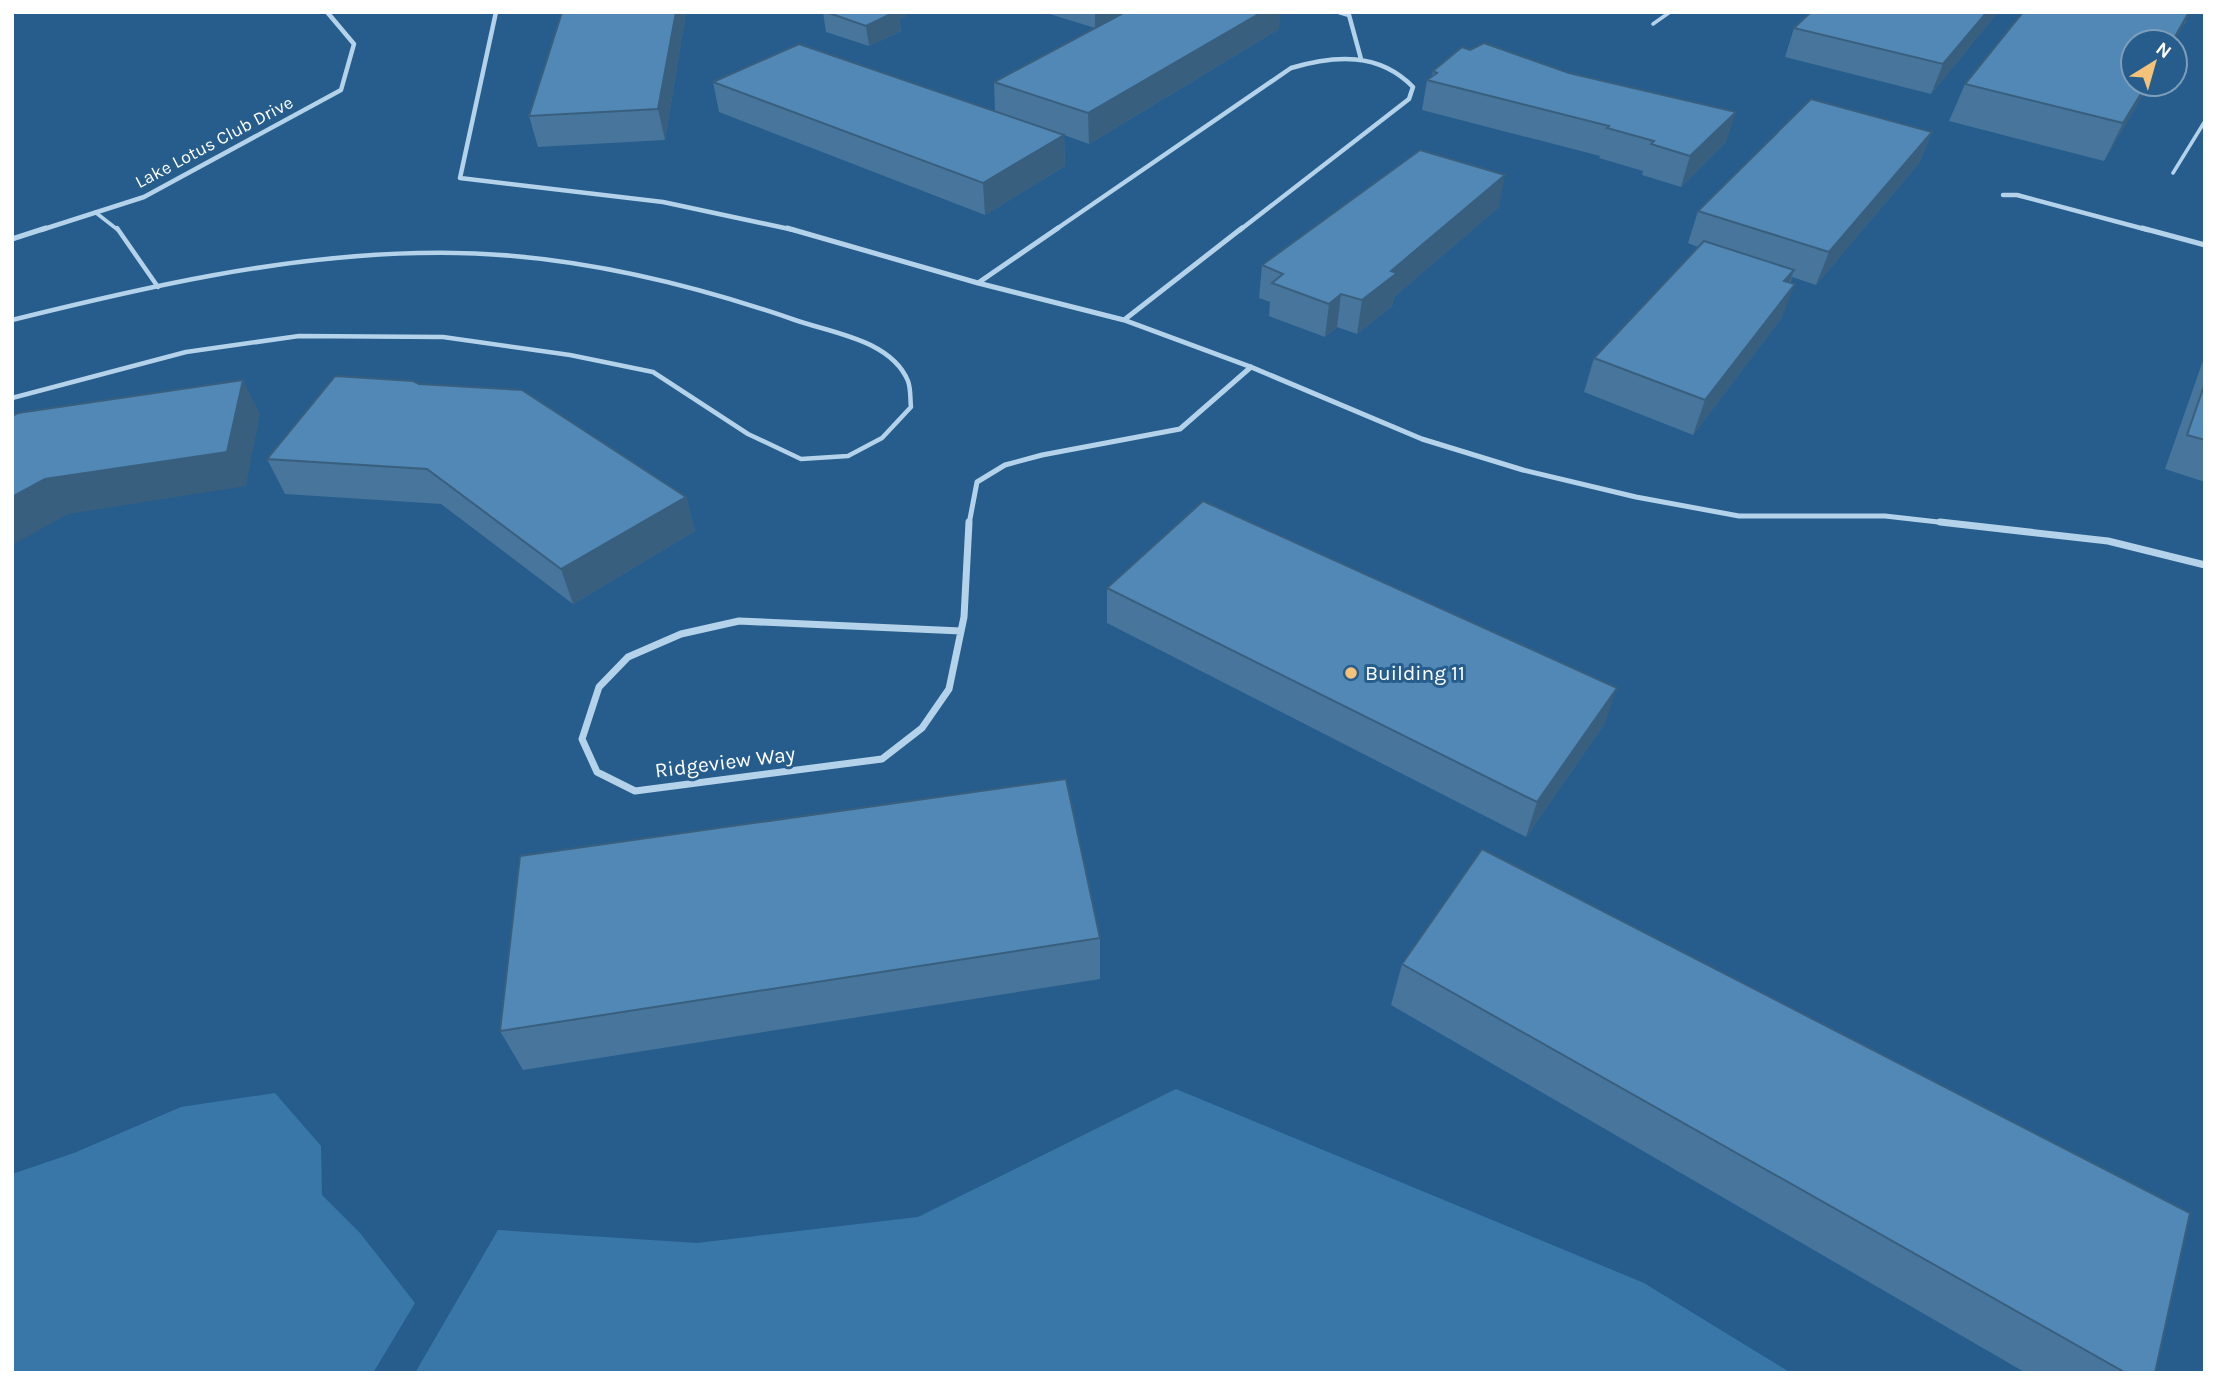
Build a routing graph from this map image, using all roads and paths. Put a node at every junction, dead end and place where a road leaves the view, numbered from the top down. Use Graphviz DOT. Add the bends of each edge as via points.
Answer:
graph roads {
  1 [pos="327,12"];
  2 [pos="496,12"];
  3 [pos="1339,12"];
  4 [pos="1670,12"];
  5 [pos="1654,24"];
  6 [pos="1361,59"];
  7 [pos="2205,121"];
  8 [pos="2173,173"];
  9 [pos="2003,195"];
  10 [pos="95,212"];
  11 [pos="12,239"];
  12 [pos="2205,245"];
  13 [pos="978,283"];
  14 [pos="158,287"];
  15 [pos="12,320"];
  16 [pos="1124,320"];
  17 [pos="1251,367"];
  18 [pos="12,398"];
  19 [pos="2205,565"];
  20 [pos="961,631"];
  1 -- 10 [label="street, Lake Lotus Club Drive" via="354,44 341,90 144,197"];
  2 -- 13 [label="street" via="460,178 608,194 707,211 781,227"];
  3 -- 6 [label="street" via="1349,15"];
  4 -- 5 [label="lane"];
  6 -- 13 [label="street" via="1314,60 1291,68"];
  6 -- 16 [label="street" via="1402,73 1413,87 1409,99"];
  7 -- 8 [label="lane"];
  9 -- 12 [label="street"];
  10 -- 11 [label="street, Lake Lotus Club Drive"];
  10 -- 14 [label="lane" via="116,226"];
  13 -- 16 [label="street"];
  14 -- 15 [label="lane"];
  14 -- 18 [label="lane" via="366,255 498,255 621,272 739,298 888,354 908,381 911,407 882,438 848,456 801,459 748,434 653,372 570,355 429,337 299,336 186,352"];
  16 -- 17 [label="street"];
  17 -- 19 [label="street" via="1422,439 1636,497 1739,516 1885,516 2108,541"];
  17 -- 20 [label="street, Ridgeview Way" via="1180,429 1042,455 1005,465 977,482 970,509"];
  20 -- 20 [label="street, Ridgeview Way" via="949,689 922,728 882,759 635,791 597,772 582,739 599,687 628,657 681,634 739,621"];
}
